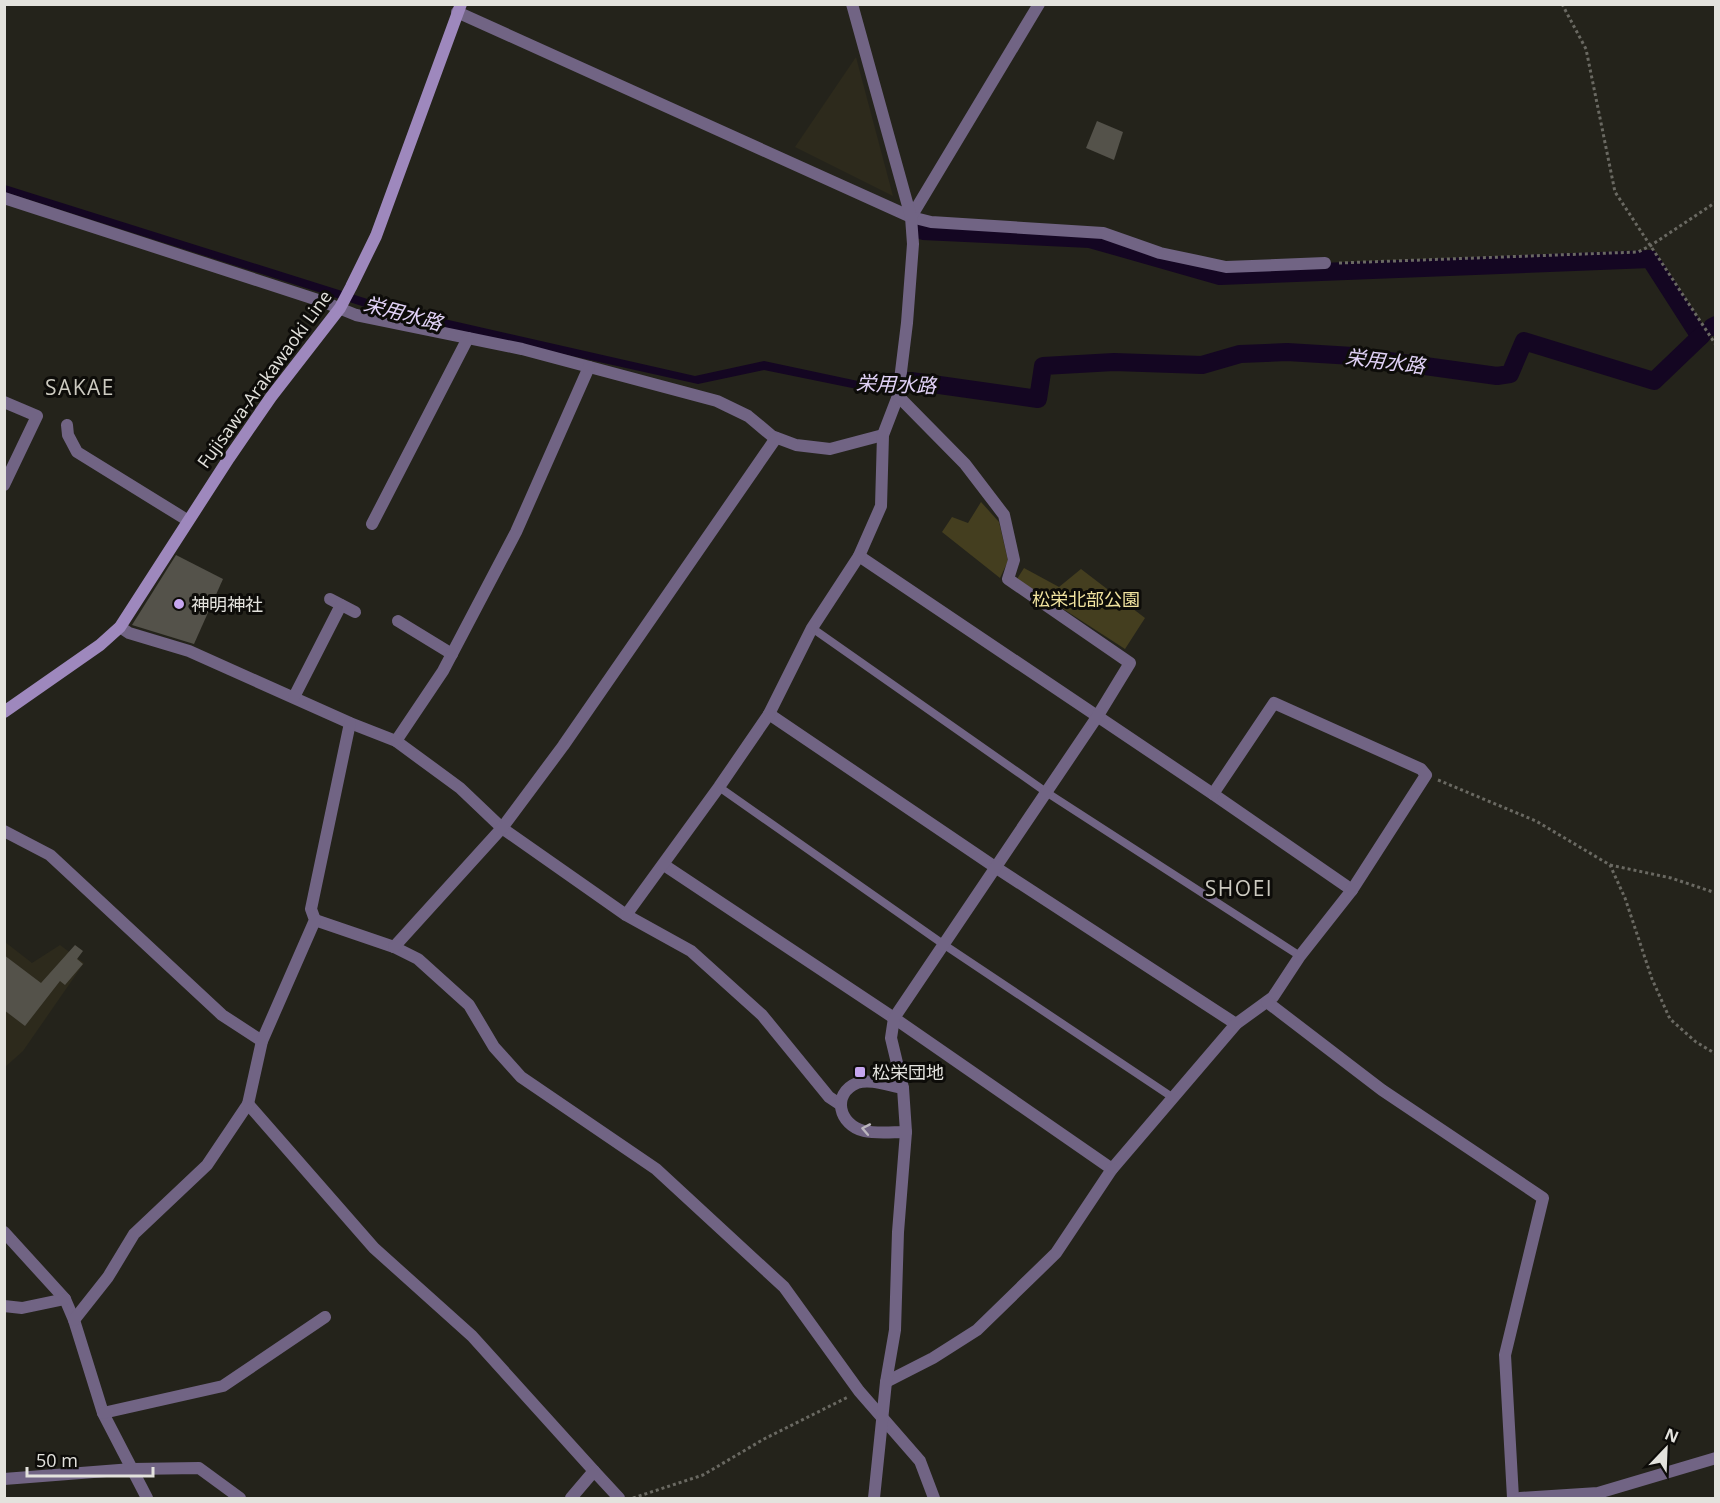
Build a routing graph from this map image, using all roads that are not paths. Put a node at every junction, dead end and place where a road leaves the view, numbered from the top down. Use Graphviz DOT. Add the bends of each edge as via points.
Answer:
graph roads {
  1 [pos="852,4"];
  2 [pos="1039,4"];
  3 [pos="459,8"];
  4 [pos="4,198"];
  5 [pos="911,217"];
  6 [pos="1324,263"];
  7 [pos="340,308"];
  8 [pos="468,338"];
  9 [pos="589,367"];
  10 [pos="898,396"];
  11 [pos="4,402"];
  12 [pos="67,425"];
  13 [pos="883,435"];
  14 [pos="776,438"];
  15 [pos="4,485"];
  16 [pos="187,520"];
  17 [pos="372,524"];
  18 [pos="859,556"];
  19 [pos="355,612"];
  20 [pos="398,621"];
  21 [pos="120,627"];
  22 [pos="812,628"];
  23 [pos="452,654"];
  24 [pos="294,697"];
  25 [pos="6,708"];
  26 [pos="769,714"];
  27 [pos="1097,717"];
  28 [pos="350,723"];
  29 [pos="396,741"];
  30 [pos="720,787"];
  31 [pos="1047,792"];
  32 [pos="1213,794"];
  33 [pos="502,828"];
  34 [pos="4,831"];
  35 [pos="664,865"];
  36 [pos="995,867"];
  37 [pos="1352,890"];
  38 [pos="626,915"];
  39 [pos="315,920"];
  40 [pos="943,944"];
  41 [pos="394,947"];
  42 [pos="1300,956"];
  43 [pos="1267,1002"];
  44 [pos="894,1018"];
  45 [pos="1236,1024"];
  46 [pos="262,1041"];
  47 [pos="903,1088"];
  48 [pos="1172,1097"];
  49 [pos="248,1104"];
  50 [pos="841,1105"];
  51 [pos="906,1132"];
  52 [pos="1112,1169"];
  53 [pos="4,1232"];
  54 [pos="65,1299"];
  55 [pos="4,1306"];
  56 [pos="325,1317"];
  57 [pos="74,1320"];
  58 [pos="886,1382"];
  59 [pos="103,1413"];
  60 [pos="882,1419"];
  61 [pos="1716,1458"];
  62 [pos="132,1469"];
  63 [pos="594,1471"];
  64 [pos="4,1479"];
  65 [pos="1599,1496"];
  66 [pos="147,1498"];
  67 [pos="240,1498"];
  68 [pos="571,1498"];
  69 [pos="619,1498"];
  70 [pos="874,1498"];
  71 [pos="934,1498"];
  72 [pos="1513,1498"];
  73 [pos="1520,1498"];
  1 -- 5 [label="street"];
  2 -- 5 [label="street"];
  3 -- 5 [label="street"];
  3 -- 7 [label="main road, Fujisawa-Arakawaoki Line" via="376,236"];
  4 -- 7 [label="street"];
  5 -- 6 [label="street" via="931,222 1103,233 1160,253 1226,267"];
  5 -- 10 [label="street" via="910,289"];
  7 -- 8 [label="street" via="356,315"];
  7 -- 16 [label="main road, Fujisawa-Arakawaoki Line" via="272,397"];
  8 -- 9 [label="street"];
  8 -- 17 [label="street"];
  9 -- 14 [label="street" via="717,401 748,416"];
  9 -- 23 [label="street" via="516,532"];
  10 -- 13 [label="street"];
  10 -- 27 [label="street" via="965,464 1004,515 1014,560 1008,579 1130,663"];
  11 -- 15 [label="street" via="37,416"];
  12 -- 16 [label="street" via="77,452"];
  13 -- 14 [label="street" via="830,449 796,446"];
  13 -- 18 [label="street" via="881,506"];
  14 -- 33 [label="street"];
  16 -- 21 [label="main road, Fujisawa-Arakawaoki Line"];
  18 -- 22 [label="street"];
  18 -- 27 [label="street"];
  19 -- 24 [label="street" via="336,602"];
  20 -- 23 [label="street"];
  21 -- 24 [label="street" via="189,651"];
  21 -- 25 [label="main road, Fujisawa-Arakawaoki Line" via="100,645"];
  22 -- 26 [label="street"];
  22 -- 31 [label="lane"];
  23 -- 29 [label="street"];
  24 -- 28 [label="street"];
  26 -- 30 [label="street"];
  26 -- 36 [label="street"];
  27 -- 31 [label="street"];
  27 -- 32 [label="street"];
  28 -- 29 [label="street"];
  28 -- 39 [label="street" via="311,909"];
  29 -- 33 [label="street" via="460,788"];
  30 -- 35 [label="street"];
  30 -- 40 [label="lane"];
  31 -- 36 [label="street"];
  31 -- 42 [label="lane"];
  32 -- 37 [label="street"];
  32 -- 37 [label="street" via="1274,703 1420,769 1426,775"];
  33 -- 38 [label="street"];
  33 -- 41 [label="street"];
  34 -- 46 [label="street" via="50,855 222,1015"];
  35 -- 38 [label="street"];
  35 -- 44 [label="street"];
  36 -- 40 [label="street"];
  36 -- 45 [label="street"];
  37 -- 42 [label="street"];
  38 -- 50 [label="street" via="691,951 762,1015 829,1097"];
  39 -- 41 [label="street"];
  39 -- 46 [label="street"];
  40 -- 44 [label="street"];
  40 -- 48 [label="lane"];
  41 -- 60 [label="street" via="418,959 469,1005 494,1047 521,1077 656,1169 784,1287"];
  42 -- 43 [label="street"];
  43 -- 45 [label="street"];
  43 -- 72 [label="street" via="1382,1090 1543,1198 1505,1355"];
  44 -- 47 [label="street" via="891,1038"];
  44 -- 52 [label="street"];
  45 -- 48 [label="street"];
  46 -- 49 [label="street"];
  47 -- 50 [label="street" via="867,1081 857,1083"];
  47 -- 51 [label="street"];
  48 -- 52 [label="street"];
  49 -- 57 [label="street" via="207,1165 134,1234 108,1277"];
  49 -- 63 [label="street" via="374,1248 472,1336"];
  51 -- 50 [label="street, one-way" via="854,1127 845,1120"];
  51 -- 58 [label="street" via="895,1330"];
  52 -- 58 [label="street" via="1056,1253 977,1330"];
  53 -- 54 [label="street"];
  54 -- 55 [label="street" via="22,1308"];
  54 -- 57 [label="street"];
  56 -- 59 [label="street" via="223,1386"];
  57 -- 59 [label="street"];
  58 -- 60 [label="street"];
  59 -- 62 [label="street"];
  60 -- 70 [label="street"];
  60 -- 71 [label="street" via="920,1461"];
  61 -- 65 [label="street"];
  62 -- 64 [label="street"];
  62 -- 66 [label="street"];
  62 -- 67 [label="street" via="200,1468"];
  63 -- 68 [label="street"];
  63 -- 69 [label="street"];
  65 -- 73 [label="street"];
}
